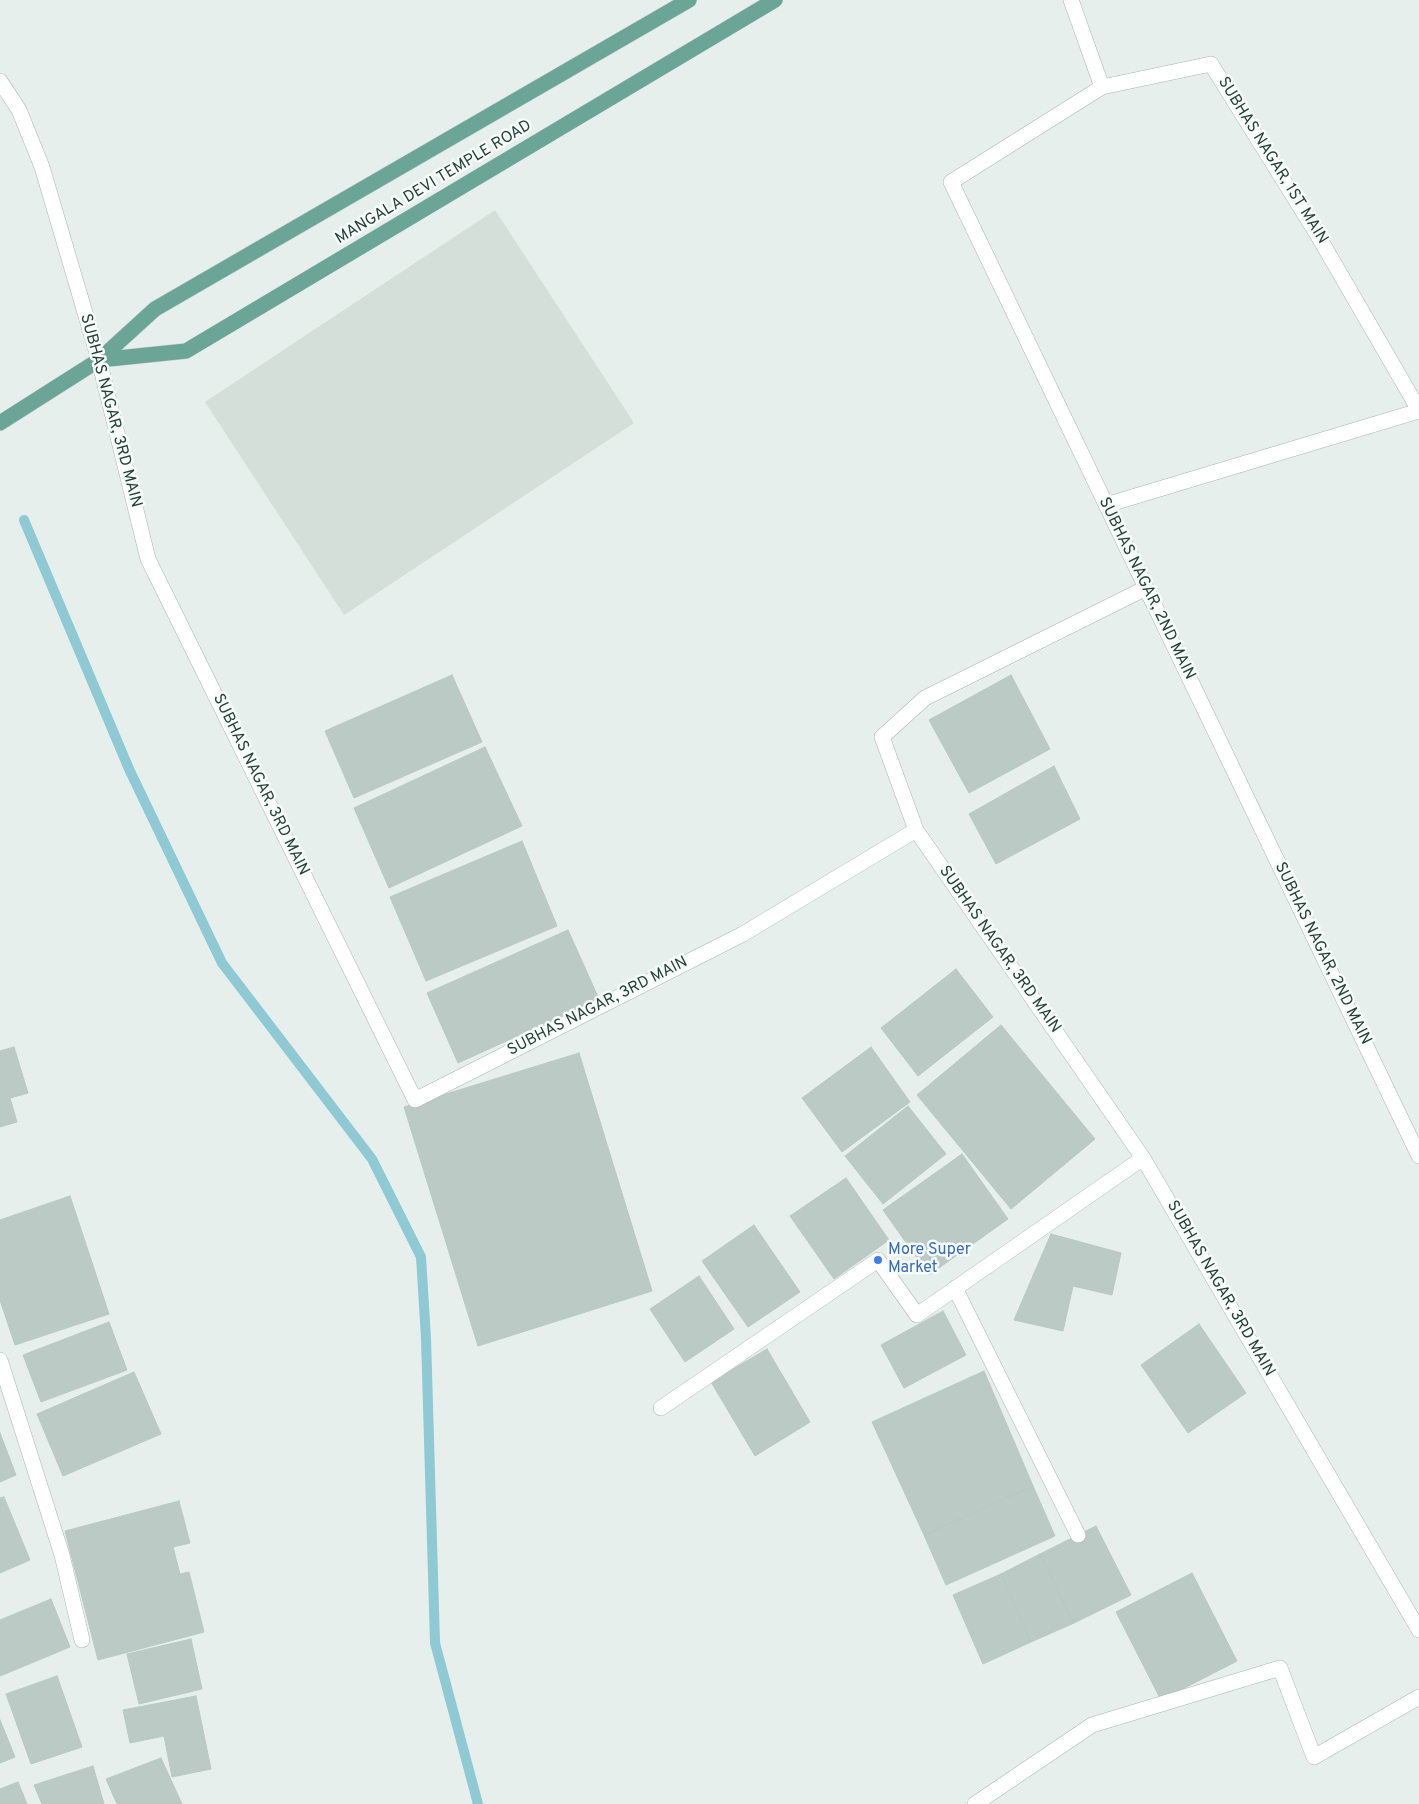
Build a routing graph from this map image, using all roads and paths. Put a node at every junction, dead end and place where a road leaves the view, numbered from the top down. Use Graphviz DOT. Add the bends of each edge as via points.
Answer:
graph roads {
  1 [pos="689,0"];
  2 [pos="774,0"];
  3 [pos="1070,0"];
  4 [pos="0,80"];
  5 [pos="1102,87"];
  6 [pos="99,360"];
  7 [pos="1419,410"];
  8 [pos="0,423"];
  9 [pos="1106,506"];
  10 [pos="1146,588"];
  11 [pos="916,830"];
  12 [pos="1419,1156"];
  13 [pos="1143,1158"];
  14 [pos="955,1288"];
  15 [pos="0,1360"];
  16 [pos="661,1408"];
  17 [pos="1078,1535"];
  18 [pos="1419,1630"];
  19 [pos="82,1640"];
  20 [pos="1419,1697"];
  21 [pos="974,1804"];
  1 -- 6 [label="main road, MANGALA DEVI TEMPLE ROAD" via="155,309"];
  2 -- 6 [label="main road, MANGALA DEVI TEMPLE ROAD" via="186,351"];
  3 -- 5 [label="street"];
  4 -- 6 [label="street, SUBHAS NAGAR, 3RD MAIN" via="19,110 42,167"];
  5 -- 7 [label="street, SUBHAS NAGAR, 1ST MAIN" via="1211,64 1318,234"];
  5 -- 9 [label="street, SUBHAS NAGAR, 2ND MAIN" via="951,182"];
  6 -- 8 [label="main road, MANGALA DEVI TEMPLE ROAD"];
  6 -- 11 [label="street, SUBHAS NAGAR, 3RD MAIN" via="148,559 415,1100 743,934"];
  7 -- 9 [label="street"];
  9 -- 10 [label="street, SUBHAS NAGAR, 2ND MAIN"];
  10 -- 11 [label="street" via="925,698 882,737"];
  10 -- 12 [label="street, SUBHAS NAGAR, 2ND MAIN"];
  11 -- 13 [label="street, SUBHAS NAGAR, 3RD MAIN"];
  13 -- 14 [label="street"];
  13 -- 18 [label="street, SUBHAS NAGAR, 3RD MAIN"];
  14 -- 16 [label="street" via="916,1315 878,1260"];
  14 -- 17 [label="street"];
  15 -- 19 [label="street" via="62,1555"];
  20 -- 21 [label="street" via="1314,1757 1280,1668 1092,1725"];
}
